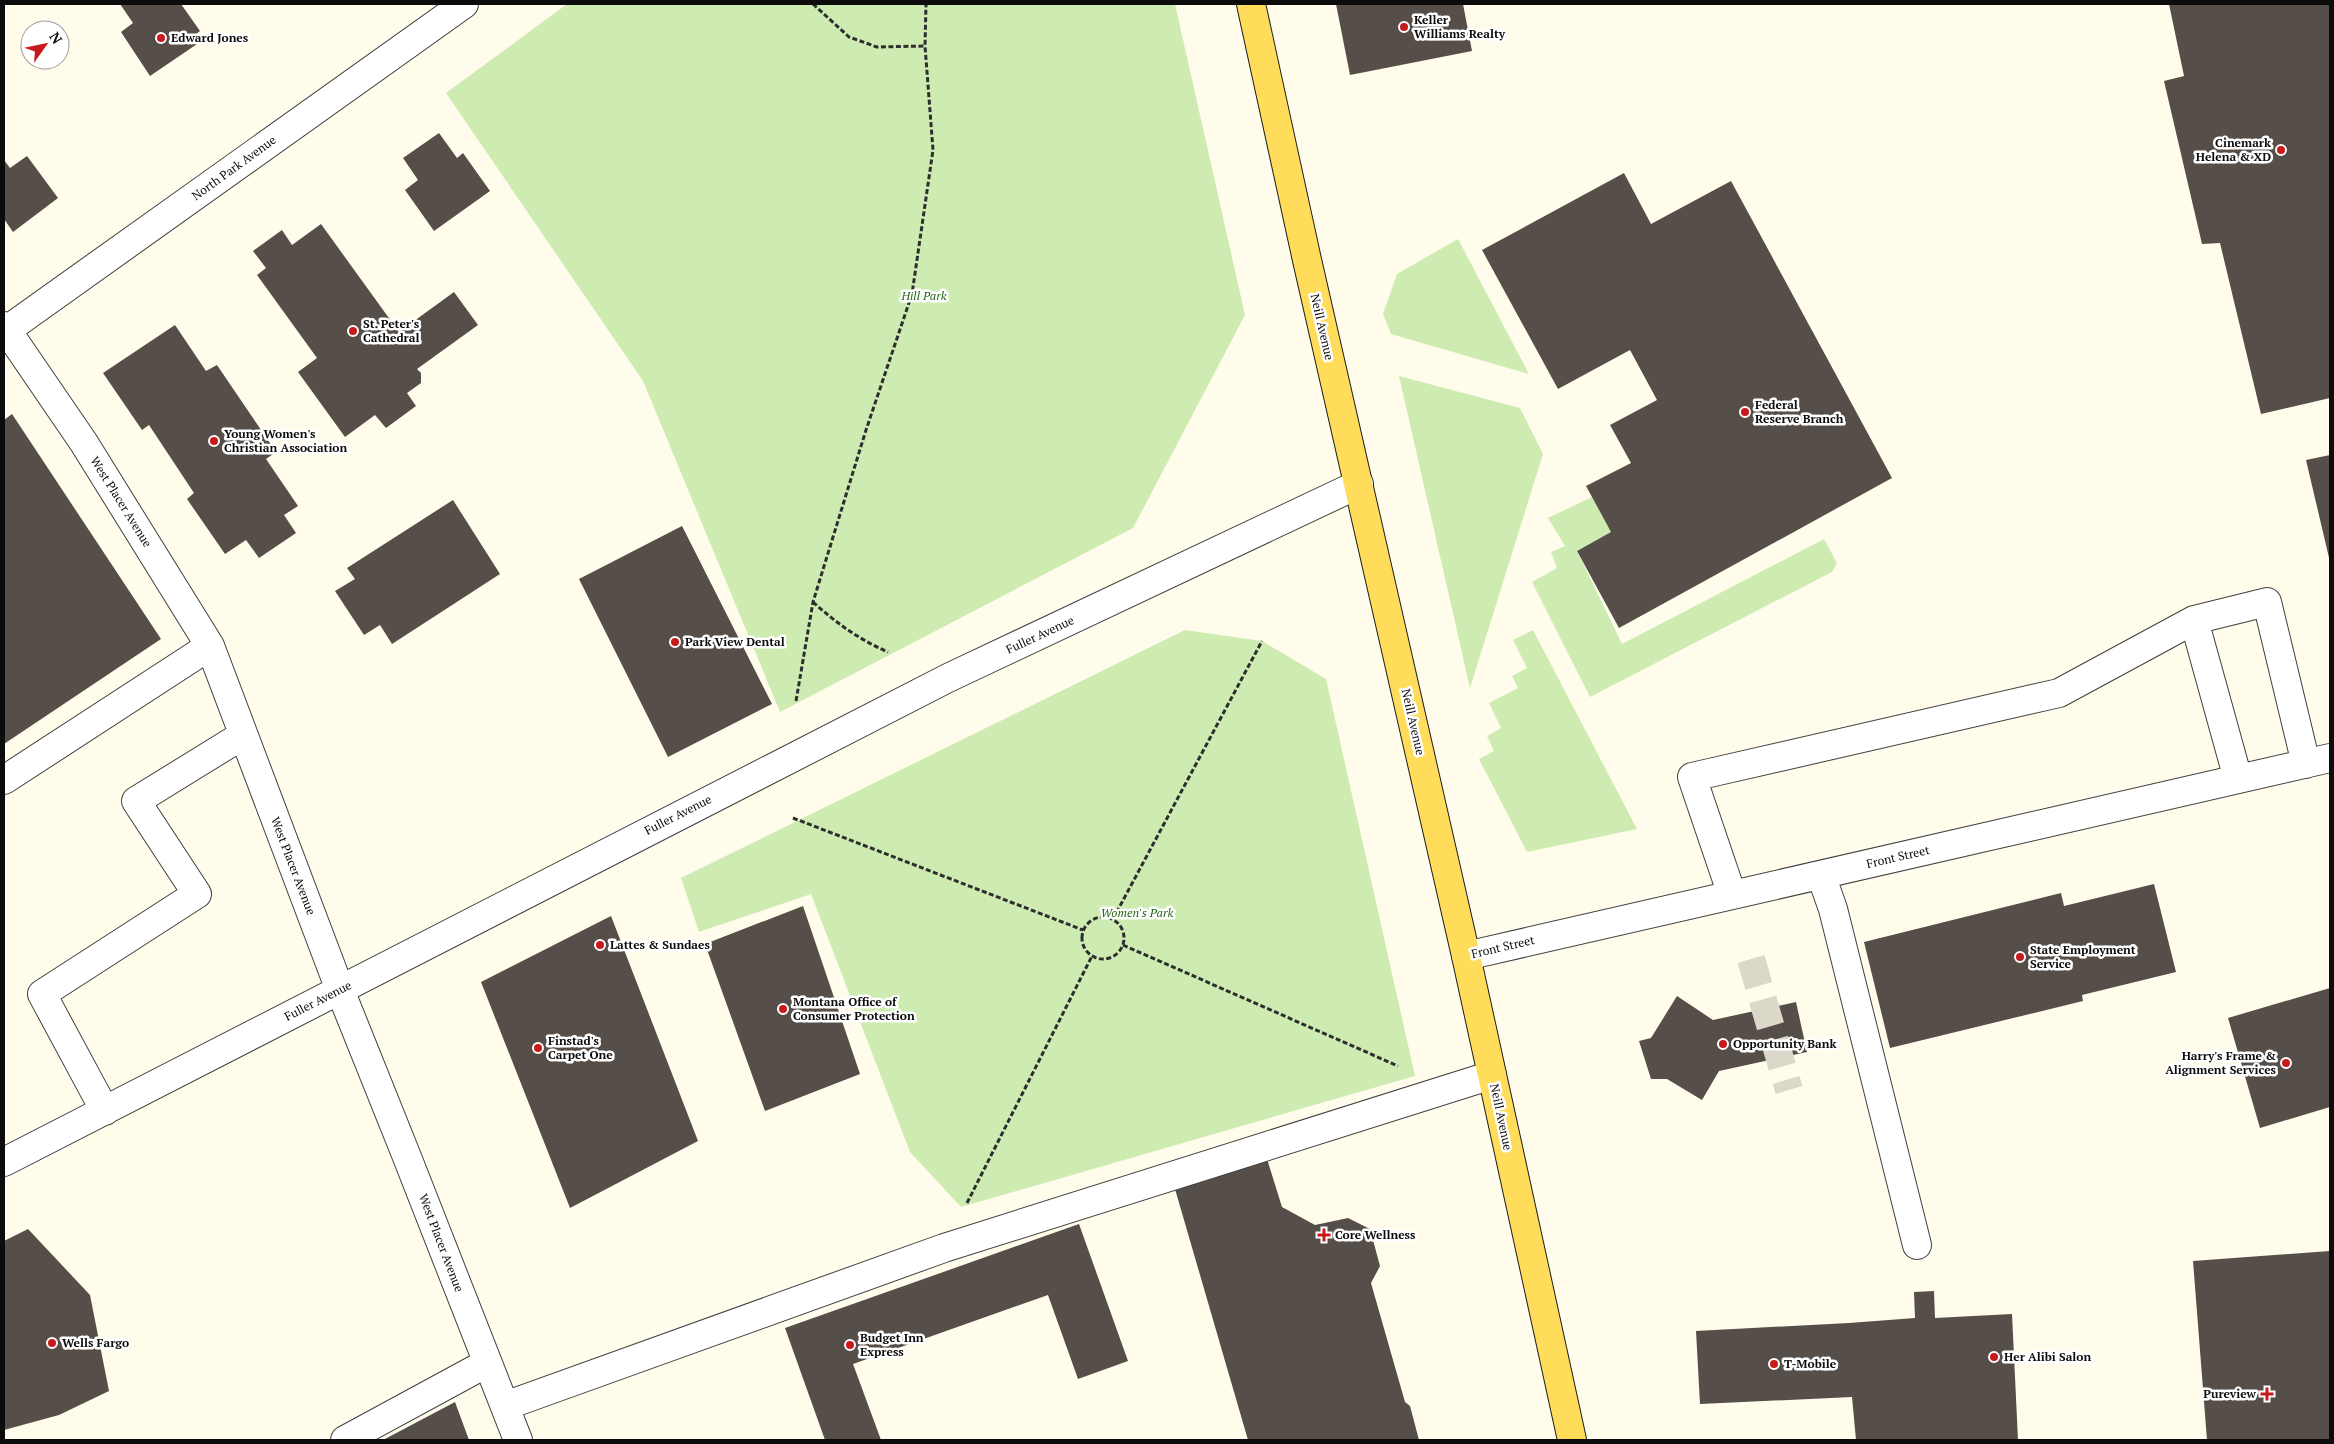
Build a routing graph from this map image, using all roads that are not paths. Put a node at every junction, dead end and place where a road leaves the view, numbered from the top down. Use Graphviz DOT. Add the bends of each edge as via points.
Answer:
graph roads {
  1 [pos="464,4"];
  2 [pos="1251,4"];
  3 [pos="5,329"];
  4 [pos="1359,484"];
  5 [pos="2194,620"];
  6 [pos="210,646"];
  7 [pos="243,735"];
  8 [pos="2318,761"];
  9 [pos="4,780"];
  10 [pos="2238,780"];
  11 [pos="1821,875"];
  12 [pos="1732,895"];
  13 [pos="1466,956"];
  14 [pos="340,990"];
  15 [pos="1492,1075"];
  16 [pos="104,1111"];
  17 [pos="4,1162"];
  18 [pos="1917,1245"];
  19 [pos="488,1363"];
  20 [pos="505,1406"];
  21 [pos="345,1440"];
  22 [pos="518,1440"];
  23 [pos="1572,1440"];
  1 -- 3 [label="street, North Park Avenue"];
  2 -- 4 [label="main road, Neill Avenue"];
  3 -- 6 [label="street, West Placer Avenue" via="84,443"];
  4 -- 13 [label="main road, Neill Avenue"];
  4 -- 14 [label="street, Fuller Avenue" via="948,678"];
  5 -- 8 [label="street" via="2267,602"];
  5 -- 10 [label="street"];
  5 -- 12 [label="street" via="2058,693 1692,777"];
  6 -- 7 [label="street, West Placer Avenue"];
  6 -- 9 [label="street"];
  7 -- 14 [label="street, West Placer Avenue"];
  7 -- 16 [label="street" via="136,801 197,894 42,994"];
  8 -- 10 [label="street, Front Street"];
  10 -- 11 [label="street, Front Street"];
  11 -- 12 [label="street, Front Street"];
  11 -- 18 [label="street" via="1833,909"];
  12 -- 13 [label="street, Front Street"];
  13 -- 15 [label="main road, Neill Avenue"];
  14 -- 16 [label="street, Fuller Avenue"];
  14 -- 19 [label="street, West Placer Avenue"];
  15 -- 20 [label="street" via="944,1248"];
  15 -- 23 [label="main road, Neill Avenue"];
  16 -- 17 [label="street, Fuller Avenue"];
  19 -- 20 [label="street, West Placer Avenue"];
  19 -- 21 [label="street"];
  20 -- 22 [label="street, West Placer Avenue"];
}
